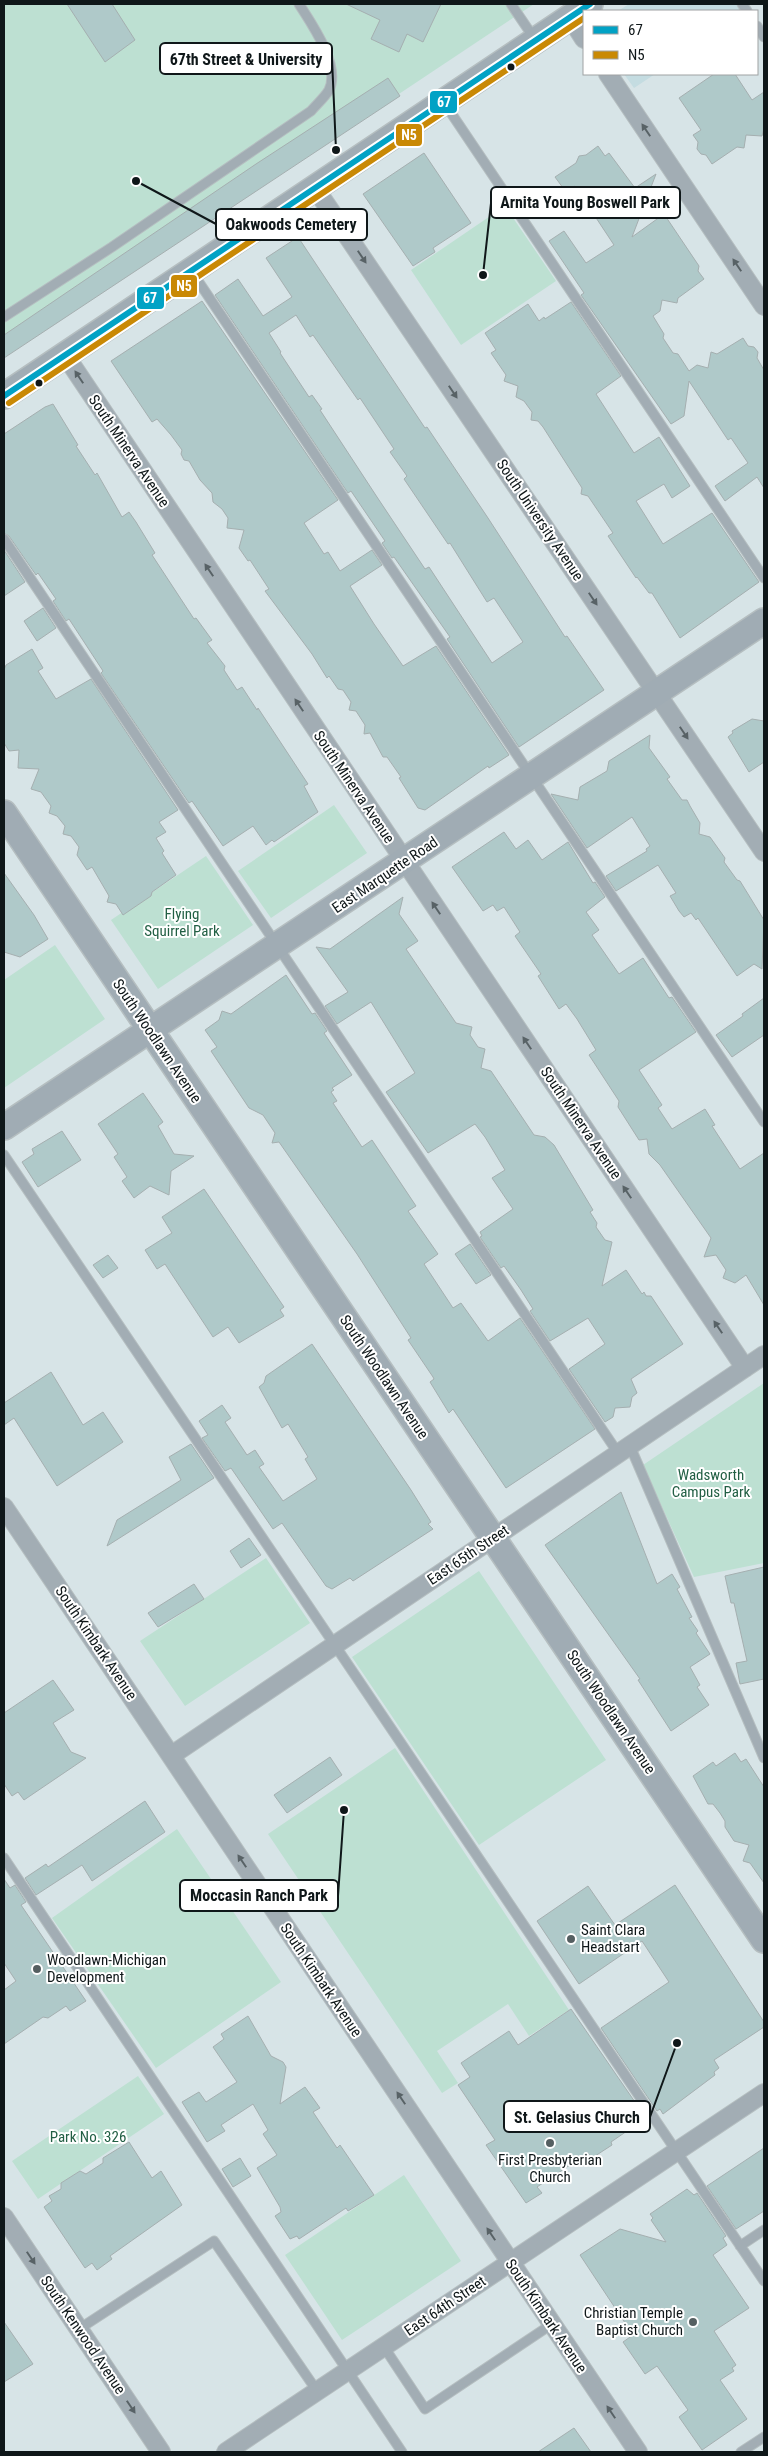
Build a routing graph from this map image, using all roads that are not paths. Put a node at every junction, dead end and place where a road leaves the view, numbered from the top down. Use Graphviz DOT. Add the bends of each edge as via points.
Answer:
graph roads {
  1 [pos="299,4"];
  2 [pos="511,4"];
  3 [pos="590,4"];
  4 [pos="570,18"];
  5 [pos="583,38"];
  6 [pos="535,41"];
  7 [pos="609,75"];
  8 [pos="444,102"];
  9 [pos="315,188"];
  10 [pos="191,271"];
  11 [pos="764,306"];
  12 [pos="4,317"];
  13 [pos="64,355"];
  14 [pos="4,396"];
  15 [pos="4,539"];
  16 [pos="764,578"];
  17 [pos="764,621"];
  18 [pos="657,693"];
  19 [pos="531,777"];
  20 [pos="4,813"];
  21 [pos="764,852"];
  22 [pos="404,862"];
  23 [pos="276,946"];
  24 [pos="150,1030"];
  25 [pos="764,1122"];
  26 [pos="4,1127"];
  27 [pos="4,1154"];
  28 [pos="764,1355"];
  29 [pos="745,1368"];
  30 [pos="624,1449"];
  31 [pos="4,1507"];
  32 [pos="493,1538"];
  33 [pos="335,1644"];
  34 [pos="172,1755"];
  35 [pos="764,1758"];
  36 [pos="4,1858"];
  37 [pos="764,1940"];
  38 [pos="764,2093"];
  39 [pos="676,2152"];
  40 [pos="4,2217"];
  41 [pos="764,2230"];
  42 [pos="740,2246"];
  43 [pos="510,2262"];
  44 [pos="764,2281"];
  45 [pos="552,2324"];
  46 [pos="79,2329"];
  47 [pos="384,2347"];
  48 [pos="348,2371"];
  49 [pos="317,2391"];
  50 [pos="764,2437"];
  51 [pos="162,2452"];
  52 [pos="226,2452"];
  53 [pos="402,2452"];
  54 [pos="638,2452"];
  55 [pos="741,2452"];
  1 -- 12 [label="lane" via="324,44 331,68 330,89 311,111"];
  2 -- 6 [label="lane"];
  3 -- 4 [label="street"];
  4 -- 5 [label="street"];
  4 -- 6 [label="street"];
  6 -- 8 [label="street"];
  11 -- 7 [label="street, one-way"];
  8 -- 9 [label="street"];
  8 -- 16 [label="lane"];
  9 -- 10 [label="street"];
  9 -- 18 [label="street, South University Avenue, one-way"];
  10 -- 13 [label="street"];
  10 -- 19 [label="lane"];
  13 -- 14 [label="street"];
  22 -- 13 [label="street, South Minerva Avenue, one-way"];
  15 -- 23 [label="lane"];
  17 -- 18 [label="street, East Marquette Road"];
  18 -- 19 [label="street, East Marquette Road"];
  18 -- 21 [label="street, South University Avenue, one-way"];
  19 -- 22 [label="street, East Marquette Road"];
  19 -- 25 [label="lane"];
  20 -- 24 [label="street, South Woodlawn Avenue"];
  22 -- 23 [label="street, East Marquette Road"];
  29 -- 22 [label="street, South Minerva Avenue, one-way"];
  23 -- 24 [label="street, East Marquette Road"];
  23 -- 30 [label="lane"];
  24 -- 26 [label="street, East Marquette Road"];
  24 -- 32 [label="street, South Woodlawn Avenue"];
  27 -- 33 [label="lane"];
  28 -- 29 [label="street, East 65th Street"];
  29 -- 30 [label="street, East 65th Street"];
  30 -- 32 [label="street, East 65th Street"];
  30 -- 35 [label="lane"];
  31 -- 34 [label="street, South Kimbark Avenue"];
  32 -- 33 [label="street, East 65th Street"];
  32 -- 37 [label="street, South Woodlawn Avenue"];
  33 -- 34 [label="street, East 65th Street"];
  33 -- 39 [label="lane"];
  43 -- 34 [label="street, South Kimbark Avenue, one-way"];
  36 -- 48 [label="lane"];
  38 -- 39 [label="street, East 64th Street"];
  39 -- 42 [label="lane"];
  39 -- 43 [label="street, East 64th Street"];
  40 -- 46 [label="street, South Kenwood Avenue, one-way"];
  41 -- 42 [label="lane"];
  42 -- 44 [label="lane"];
  43 -- 45 [label="street, South Kimbark Avenue"];
  43 -- 47 [label="street, East 64th Street"];
  45 -- 47 [label="lane" via="426,2409"];
  54 -- 45 [label="street, South Kimbark Avenue, one-way"];
  46 -- 49 [label="lane" via="214,2241"];
  46 -- 51 [label="street, South Kenwood Avenue, one-way"];
  47 -- 48 [label="street, East 64th Street"];
  48 -- 49 [label="street, East 64th Street"];
  48 -- 53 [label="lane"];
  49 -- 52 [label="street, East 64th Street"];
  50 -- 55 [label="lane"];
}
